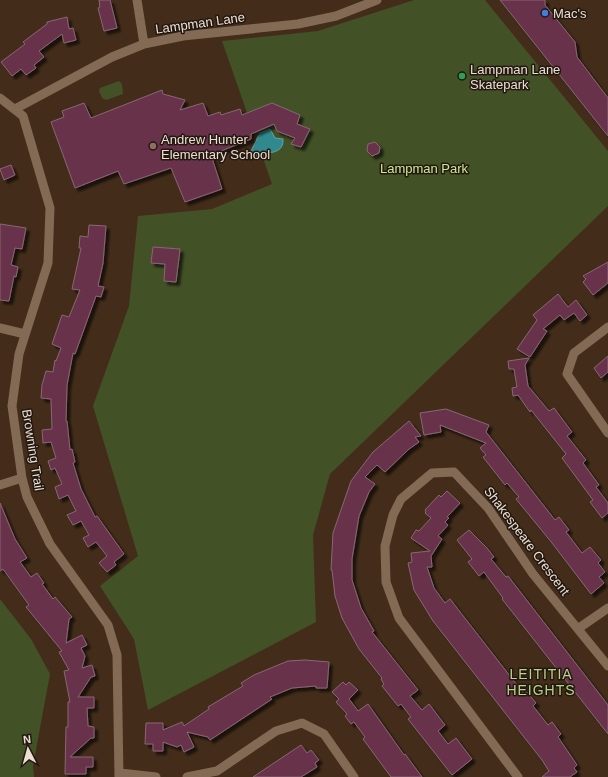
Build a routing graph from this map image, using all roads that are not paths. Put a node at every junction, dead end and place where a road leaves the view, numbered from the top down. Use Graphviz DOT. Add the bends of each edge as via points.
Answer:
graph roads {
  1 [pos="136,0"];
  2 [pos="377,0"];
  3 [pos="144,44"];
  4 [pos="0,98"];
  5 [pos="15,109"];
  6 [pos="608,327"];
  7 [pos="0,328"];
  8 [pos="25,334"];
  9 [pos="608,434"];
  10 [pos="22,478"];
  11 [pos="0,485"];
  12 [pos="608,608"];
  13 [pos="579,628"];
  14 [pos="608,666"];
  15 [pos="218,774"];
  16 [pos="120,775"];
  17 [pos="156,777"];
  18 [pos="187,777"];
  19 [pos="354,777"];
  20 [pos="518,777"];
  1 -- 3 [label="street"];
  2 -- 3 [label="street, Lampman Lane" via="336,16 298,24 183,36"];
  3 -- 5 [label="street, Lampman Lane" via="112,56"];
  4 -- 5 [label="street, Browning Trail"];
  5 -- 8 [label="street, Browning Trail" via="24,116 50,208 48,263"];
  6 -- 9 [label="street" via="574,353 567,374"];
  7 -- 8 [label="street"];
  8 -- 10 [label="street, Browning Trail" via="19,354 12,406"];
  10 -- 11 [label="street"];
  10 -- 16 [label="street, Browning Trail" via="27,497 50,544 108,625 117,655"];
  12 -- 13 [label="street"];
  13 -- 14 [label="street, Shakespeare Crescent"];
  13 -- 20 [label="street, Shakespeare Crescent" via="533,574 488,508 454,472 432,472 401,499 393,515 385,546 386,582 399,618"];
  15 -- 18 [label="street"];
  15 -- 19 [label="street" via="276,731 302,723 324,734"];
  16 -- 17 [label="street"];
}
